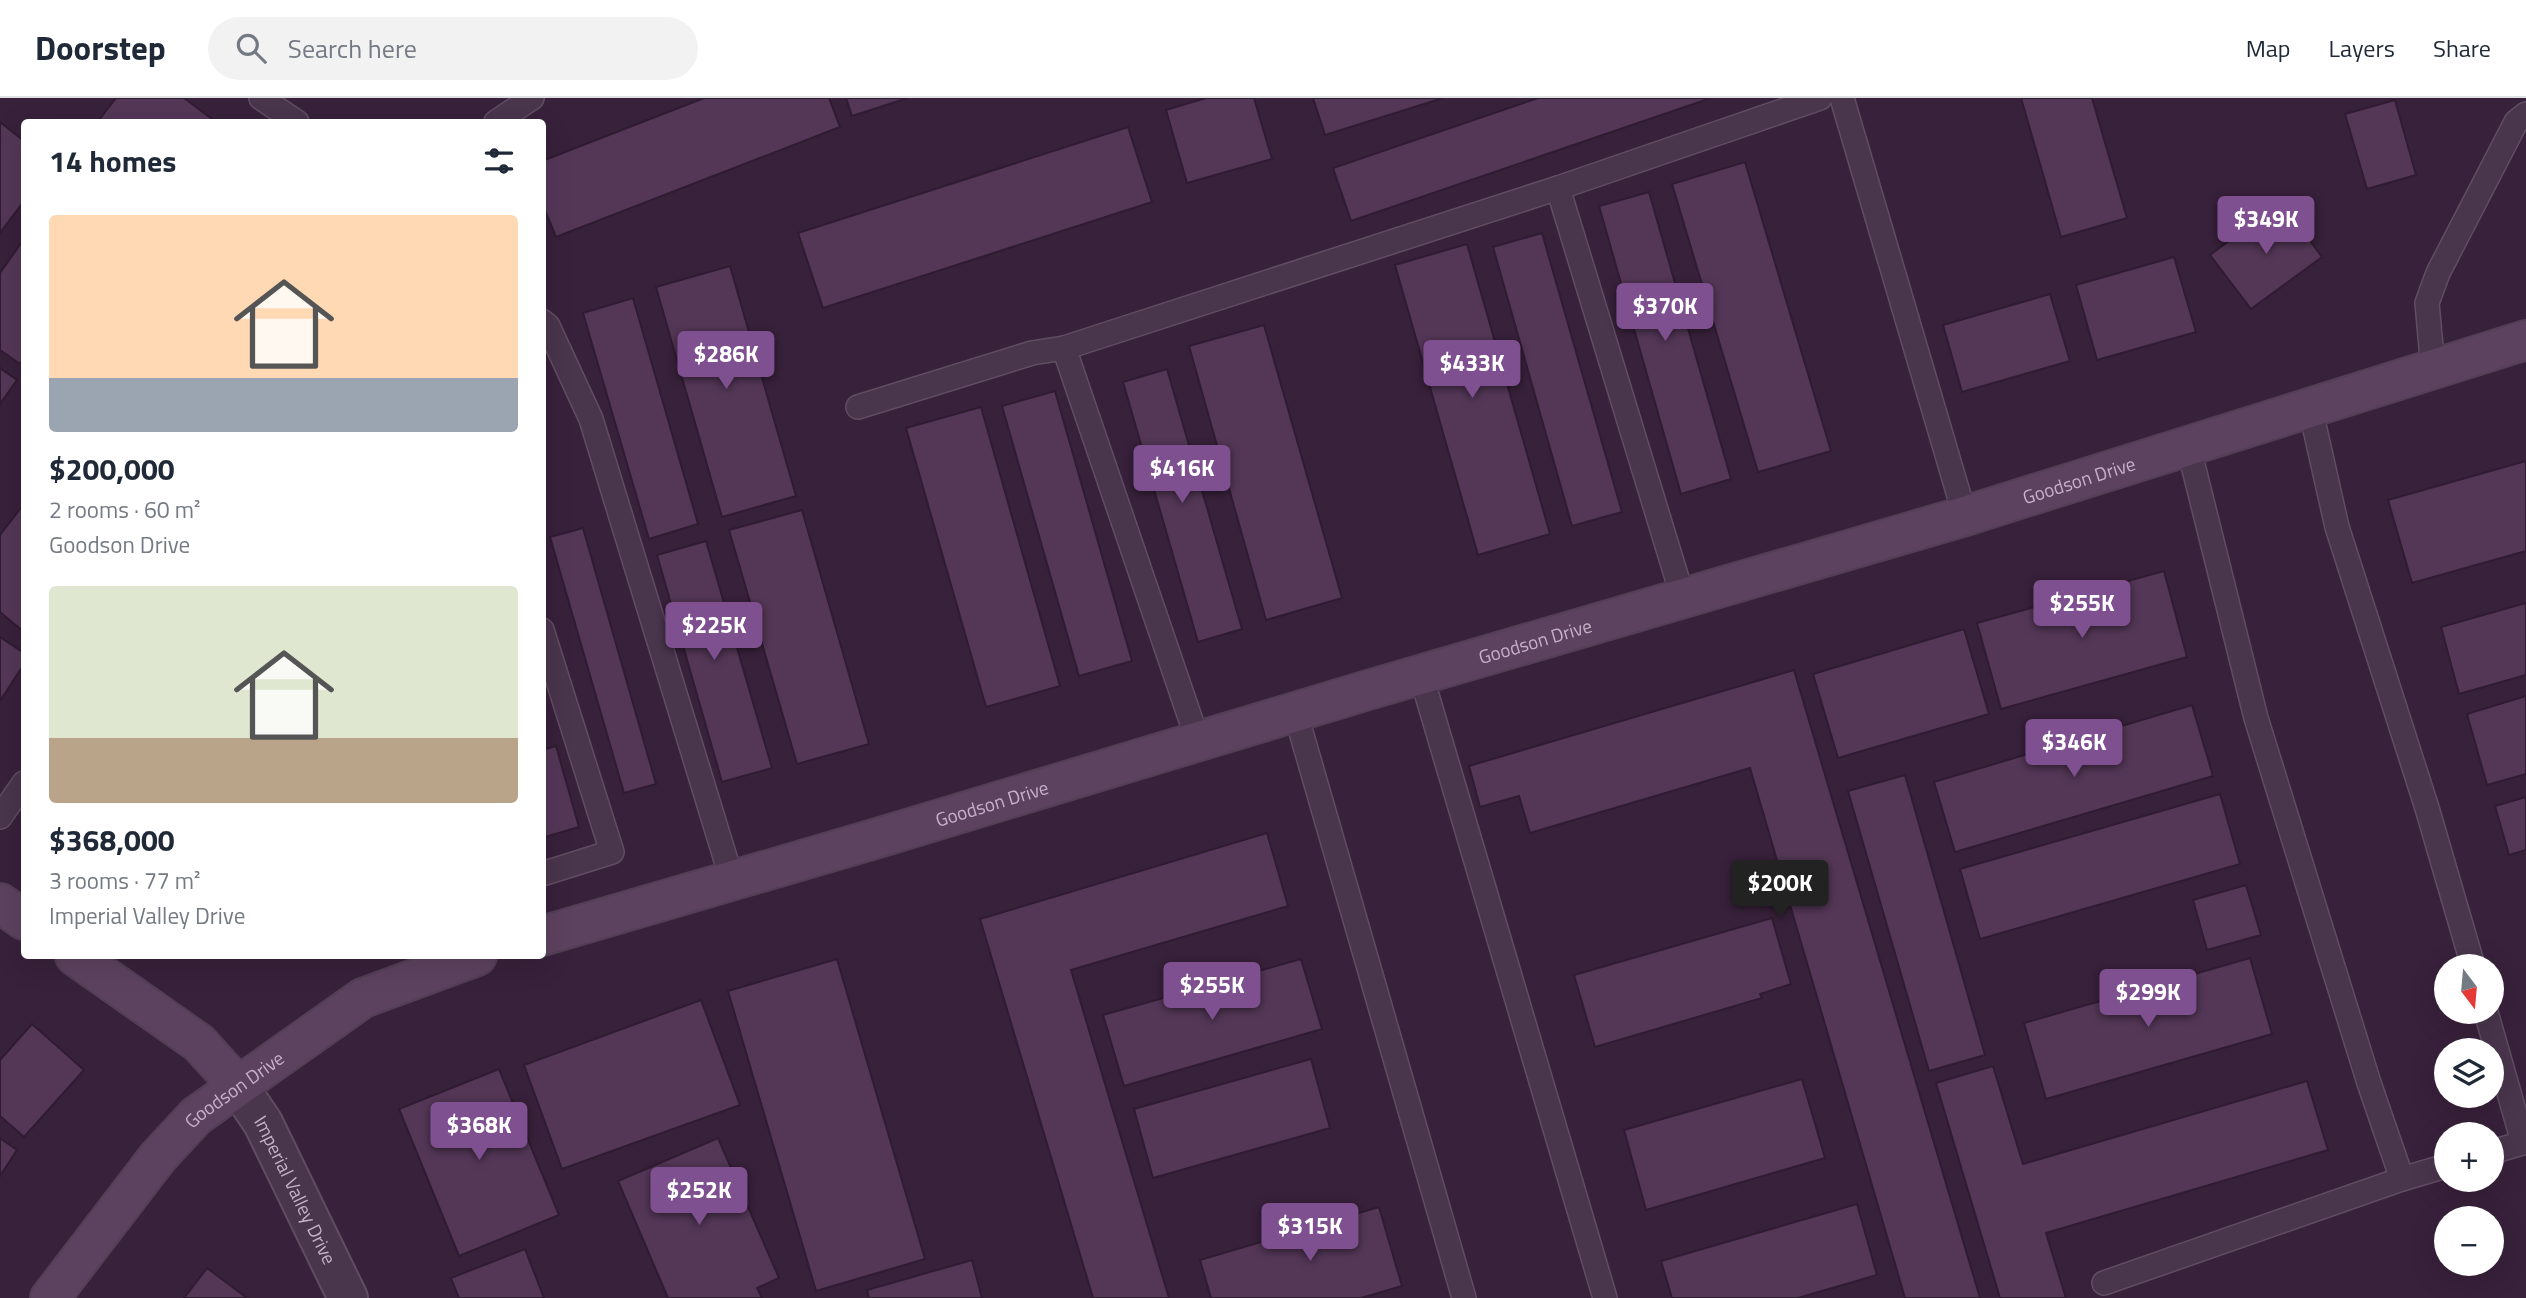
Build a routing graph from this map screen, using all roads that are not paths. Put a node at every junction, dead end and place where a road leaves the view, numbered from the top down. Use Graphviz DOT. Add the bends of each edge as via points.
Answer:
graph roads {
  1 [pos="261,98"];
  2 [pos="532,98"];
  3 [pos="1820,98"];
  4 [pos="1842,98"];
  5 [pos="2526,114"];
  6 [pos="292,119"];
  7 [pos="500,119"];
  8 [pos="1558,188"];
  9 [pos="546,324"];
  10 [pos="2526,340"];
  11 [pos="1064,348"];
  12 [pos="2433,369"];
  13 [pos="858,407"];
  14 [pos="2310,407"];
  15 [pos="2188,445"];
  16 [pos="1965,516"];
  17 [pos="1683,598"];
  18 [pos="546,643"];
  19 [pos="1421,675"];
  20 [pos="1295,712"];
  21 [pos="1198,741"];
  22 [pos="21,787"];
  23 [pos="0,817"];
  24 [pos="546,873"];
  25 [pos="732,880"];
  26 [pos="0,903"];
  27 [pos="21,918"];
  28 [pos="546,935"];
  29 [pos="2470,954"];
  30 [pos="79,959"];
  31 [pos="469,959"];
  32 [pos="2490,1024"];
  33 [pos="238,1086"];
  34 [pos="2525,1142"];
  35 [pos="2504,1148"];
  36 [pos="2434,1170"];
  37 [pos="2402,1180"];
  38 [pos="2104,1283"];
  39 [pos="50,1298"];
  40 [pos="348,1298"];
  41 [pos="1464,1298"];
  42 [pos="1605,1298"];
  1 -- 6 [label="lane"];
  2 -- 7 [label="lane"];
  3 -- 8 [label="lane"];
  4 -- 16 [label="lane"];
  5 -- 12 [label="lane" via="2516,122 2430,293"];
  8 -- 11 [label="lane"];
  8 -- 17 [label="lane"];
  9 -- 25 [label="lane" via="591,419"];
  10 -- 12 [label="street, Goodson Drive"];
  11 -- 13 [label="lane"];
  11 -- 21 [label="lane"];
  12 -- 14 [label="street, Goodson Drive"];
  14 -- 15 [label="street, Goodson Drive"];
  14 -- 29 [label="lane" via="2337,527"];
  15 -- 16 [label="street, Goodson Drive"];
  15 -- 37 [label="lane" via="2256,718"];
  16 -- 17 [label="street, Goodson Drive"];
  17 -- 19 [label="street, Goodson Drive"];
  18 -- 24 [label="lane" via="612,852"];
  19 -- 20 [label="street, Goodson Drive"];
  19 -- 42 [label="lane"];
  20 -- 21 [label="street, Goodson Drive"];
  20 -- 41 [label="lane"];
  21 -- 25 [label="street, Goodson Drive"];
  22 -- 23 [label="lane"];
  25 -- 28 [label="street, Goodson Drive"];
  26 -- 27 [label="street"];
  30 -- 33 [label="street, Imperial Valley Drive" via="199,1043"];
  31 -- 33 [label="street, Goodson Drive" via="363,998"];
  32 -- 34 [label="lane"];
  33 -- 39 [label="street, Goodson Drive" via="196,1116 158,1157"];
  33 -- 40 [label="street, Imperial Valley Drive" via="263,1123"];
  34 -- 35 [label="lane"];
  36 -- 37 [label="lane"];
  37 -- 38 [label="lane"];
}
